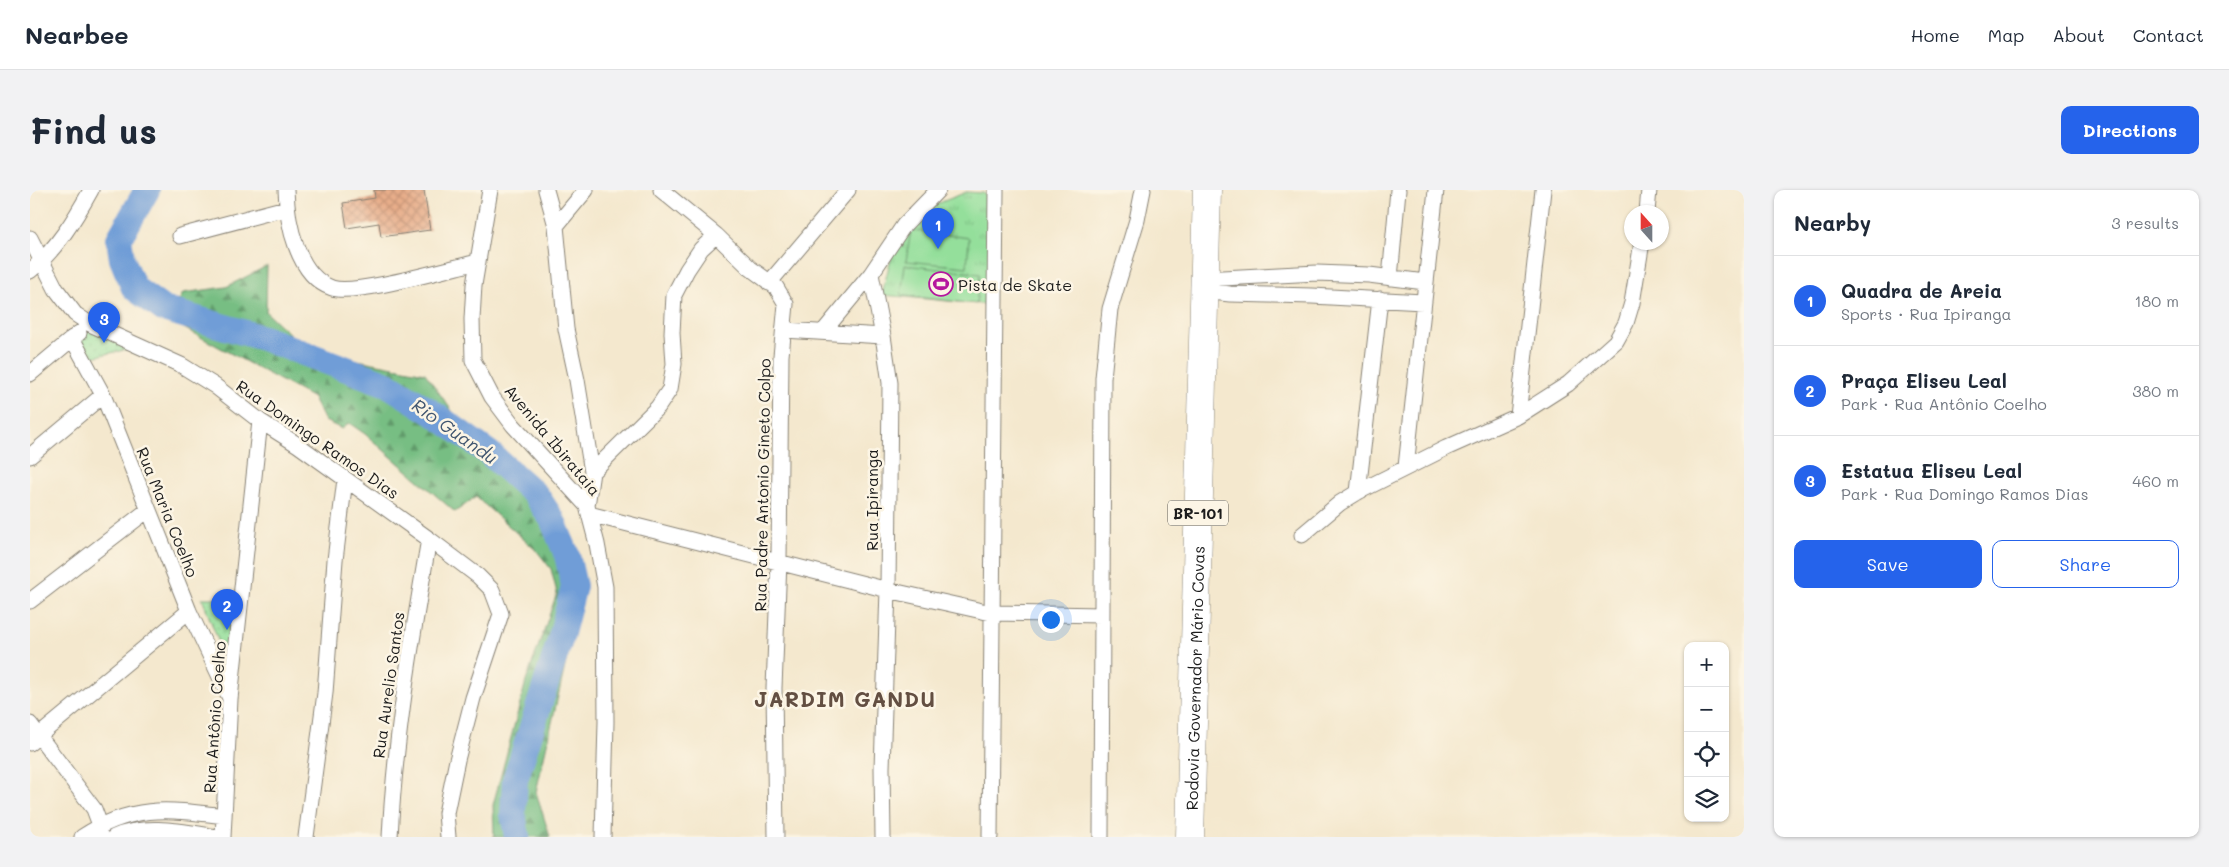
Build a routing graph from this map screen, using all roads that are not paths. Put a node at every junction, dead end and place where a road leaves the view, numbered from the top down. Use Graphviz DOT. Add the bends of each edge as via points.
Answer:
graph roads {
  1 [pos="91,190"];
  2 [pos="286,190"];
  3 [pos="490,190"];
  4 [pos="546,190"];
  5 [pos="586,190"];
  6 [pos="661,190"];
  7 [pos="848,190"];
  8 [pos="938,190"];
  9 [pos="996,190"];
  10 [pos="1143,190"];
  11 [pos="1207,190"];
  12 [pos="1398,190"];
  13 [pos="1436,190"];
  14 [pos="1543,190"];
  15 [pos="1649,190"];
  16 [pos="1648,205"];
  17 [pos="286,208"];
  18 [pos="556,226"];
  19 [pos="716,235"];
  20 [pos="180,236"];
  21 [pos="30,238"];
  22 [pos="1641,250"];
  23 [pos="42,261"];
  24 [pos="478,262"];
  25 [pos="30,271"];
  26 [pos="871,274"];
  27 [pos="1369,275"];
  28 [pos="1390,278"];
  29 [pos="1425,282"];
  30 [pos="770,283"];
  31 [pos="1204,285"];
  32 [pos="1373,299"];
  33 [pos="1423,302"];
  34 [pos="90,324"];
  35 [pos="784,330"];
  36 [pos="823,332"];
  37 [pos="883,336"];
  38 [pos="72,338"];
  39 [pos="30,374"];
  40 [pos="103,395"];
  41 [pos="1518,416"];
  42 [pos="260,422"];
  43 [pos="30,456"];
  44 [pos="1406,467"];
  45 [pos="592,472"];
  46 [pos="345,479"];
  47 [pos="1358,492"];
  48 [pos="148,510"];
  49 [pos="588,510"];
  50 [pos="1302,535"];
  51 [pos="429,539"];
  52 [pos="779,560"];
  53 [pos="888,590"];
  54 [pos="30,601"];
  55 [pos="189,610"];
  56 [pos="991,613"];
  57 [pos="1101,615"];
  58 [pos="230,699"];
  59 [pos="30,724"];
  60 [pos="35,740"];
  61 [pos="224,816"];
  62 [pos="100,831"];
  63 [pos="82,837"];
  64 [pos="114,837"];
  65 [pos="217,837"];
  66 [pos="223,837"];
  67 [pos="306,837"];
  68 [pos="390,837"];
  69 [pos="448,837"];
  70 [pos="603,837"];
  71 [pos="776,837"];
  72 [pos="883,837"];
  73 [pos="990,837"];
  74 [pos="1101,837"];
  75 [pos="1190,837"];
  1 -- 23 [label="street"];
  2 -- 17 [label="street"];
  3 -- 24 [label="street, Avenida Ibirataia"];
  4 -- 18 [label="street"];
  5 -- 18 [label="street"];
  6 -- 19 [label="street, Rua Padre Antonio Gineto Colpo"];
  7 -- 30 [label="street"];
  8 -- 26 [label="street" via="904,225"];
  9 -- 56 [label="street"];
  10 -- 57 [label="street" via="1110,309 1103,378"];
  11 -- 31 [label="highway, Rodovia Governador Mário Covas / BR-101"];
  12 -- 28 [label="street"];
  13 -- 29 [label="street"];
  14 -- 41 [label="street"];
  15 -- 16 [label="street"];
  17 -- 20 [label="street"];
  17 -- 24 [label="street" via="295,247 307,267 333,288 356,289"];
  18 -- 45 [label="street" via="566,328"];
  19 -- 30 [label="street, Rua Padre Antonio Gineto Colpo"];
  19 -- 45 [label="street" via="701,249 674,295 674,364 670,389 658,407"];
  21 -- 23 [label="street, Rua Domingo Ramos Dias"];
  22 -- 41 [label="street" via="1632,303 1616,341 1568,384"];
  23 -- 25 [label="street"];
  23 -- 34 [label="street, Rua Domingo Ramos Dias" via="66,303"];
  24 -- 49 [label="street, Avenida Ibirataia" via="472,319 473,360 492,398"];
  26 -- 36 [label="street"];
  26 -- 37 [label="street, Rua Ipiranga"];
  27 -- 28 [label="street"];
  27 -- 31 [label="street" via="1317,273"];
  27 -- 32 [label="street"];
  28 -- 29 [label="street"];
  29 -- 33 [label="street"];
  30 -- 35 [label="street, Rua Padre Antonio Gineto Colpo" via="786,304"];
  31 -- 32 [label="street" via="1230,294"];
  31 -- 75 [label="highway, Rodovia Governador Mário Covas / BR-101"];
  32 -- 33 [label="street"];
  32 -- 47 [label="street"];
  33 -- 44 [label="street"];
  34 -- 38 [label="street"];
  34 -- 42 [label="street, Rua Domingo Ramos Dias" via="181,365"];
  35 -- 36 [label="street"];
  35 -- 52 [label="street, Rua Padre Antonio Gineto Colpo"];
  36 -- 37 [label="street"];
  37 -- 53 [label="street, Rua Ipiranga" via="890,383"];
  38 -- 39 [label="street"];
  38 -- 40 [label="street, Rua Maria Coelho"];
  40 -- 43 [label="street"];
  40 -- 48 [label="street, Rua Maria Coelho"];
  41 -- 44 [label="street"];
  42 -- 46 [label="street, Rua Domingo Ramos Dias"];
  42 -- 58 [label="street, Rua Antônio Coelho"];
  44 -- 47 [label="street"];
  45 -- 49 [label="street"];
  46 -- 51 [label="street, Rua Domingo Ramos Dias"];
  46 -- 67 [label="street" via="325,693"];
  47 -- 50 [label="street"];
  48 -- 54 [label="street"];
  48 -- 55 [label="street, Rua Maria Coelho"];
  49 -- 52 [label="street"];
  49 -- 70 [label="street, Avenida Ibirataia" via="605,587"];
  51 -- 68 [label="street, Rua Aurelio Santos" via="397,734"];
  51 -- 69 [label="street, Rua Domingo Ramos Dias" via="486,583 501,614 473,698 457,760 446,813"];
  52 -- 53 [label="street"];
  52 -- 71 [label="street, Rua Padre Antonio Gineto Colpo" via="774,688"];
  53 -- 56 [label="street"];
  53 -- 72 [label="street, Rua Ipiranga"];
  55 -- 58 [label="street, Rua Maria Coelho"];
  55 -- 60 [label="street"];
  56 -- 57 [label="street"];
  56 -- 73 [label="street"];
  57 -- 74 [label="street"];
  58 -- 61 [label="street, Rua Antônio Coelho"];
  59 -- 60 [label="street"];
  60 -- 62 [label="street" via="82,791 98,816"];
  61 -- 62 [label="street" via="169,810 142,811 123,816"];
  61 -- 66 [label="street, Rua Antônio Coelho"];
  62 -- 63 [label="street"];
  64 -- 65 [label="street" via="137,830"];
}
